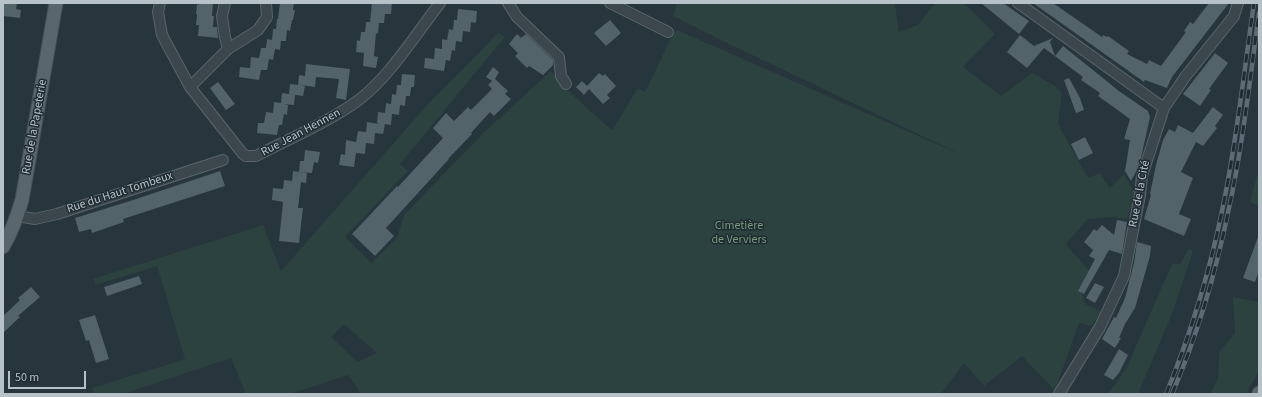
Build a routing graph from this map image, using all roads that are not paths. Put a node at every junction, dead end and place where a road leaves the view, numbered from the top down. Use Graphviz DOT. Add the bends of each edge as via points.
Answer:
graph roads {
  1 [pos="56,3"];
  2 [pos="160,3"];
  3 [pos="225,3"];
  4 [pos="266,3"];
  5 [pos="440,3"];
  6 [pos="508,3"];
  7 [pos="610,3"];
  8 [pos="1018,3"];
  9 [pos="1238,3"];
  10 [pos="668,32"];
  11 [pos="228,49"];
  12 [pos="566,84"];
  13 [pos="190,86"];
  14 [pos="1164,108"];
  15 [pos="223,160"];
  16 [pos="17,216"];
  17 [pos="3,247"];
  18 [pos="1059,394"];
  1 -- 16 [label="main road, Rue de la Papeterie" via="22,200"];
  2 -- 13 [label="street, Rue Jean Hennen" via="158,12 162,35"];
  3 -- 11 [label="street" via="222,16"];
  4 -- 11 [label="street" via="267,17 258,30"];
  5 -- 13 [label="street, Rue Jean Hennen" via="394,64 361,98 256,156 246,156 237,147"];
  6 -- 12 [label="street" via="517,18 559,57 561,76"];
  7 -- 10 [label="street"];
  8 -- 14 [label="street"];
  9 -- 14 [label="street, Rue de la Cité" via="1234,16 1185,77"];
  11 -- 13 [label="street"];
  14 -- 18 [label="street, Rue de la Cité" via="1142,176 1124,276 1100,327"];
  15 -- 16 [label="street, Rue du Haut Tombeux" via="57,214 35,219"];
  16 -- 17 [label="main road, Rue de la Papeterie"];
}
